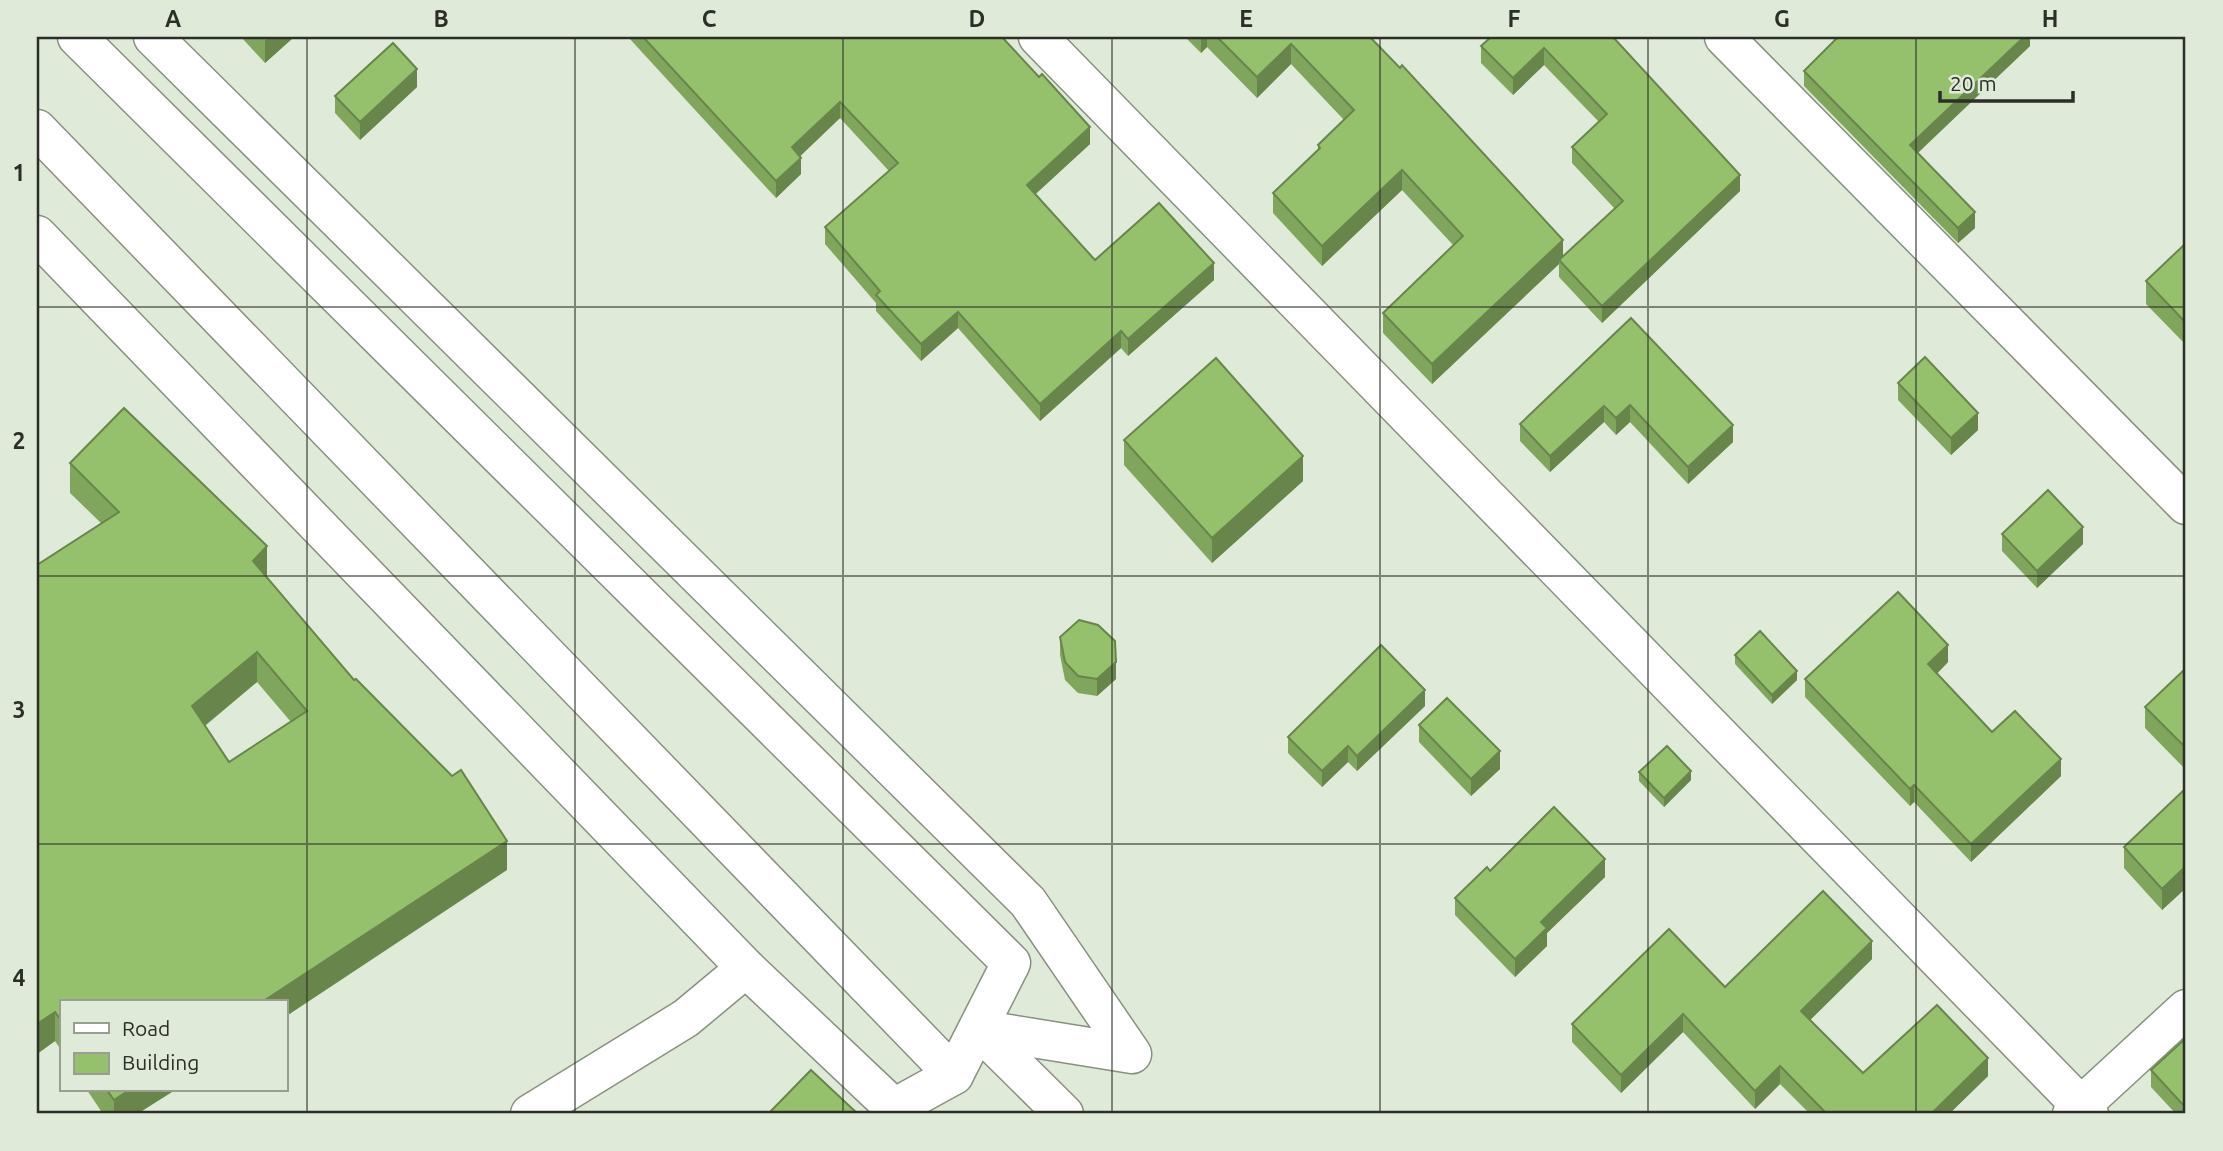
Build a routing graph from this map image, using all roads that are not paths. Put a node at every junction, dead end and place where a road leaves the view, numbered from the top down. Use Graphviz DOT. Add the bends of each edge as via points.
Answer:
graph roads {
  1 [pos="77,37"];
  2 [pos="153,37"];
  3 [pos="1038,37"];
  4 [pos="1724,37"];
  5 [pos="37,129"];
  6 [pos="37,235"];
  7 [pos="2186,505"];
  8 [pos="746,968"];
  9 [pos="2186,1009"];
  10 [pos="978,1029"];
  11 [pos="954,1075"];
  12 [pos="2081,1111"];
  13 [pos="530,1114"];
  14 [pos="1063,1114"];
  1 -- 10 [label="street" via="1011,963"];
  2 -- 10 [label="street" via="1028,902 1132,1054"];
  3 -- 12 [label="street"];
  4 -- 7 [label="street"];
  5 -- 11 [label="street"];
  6 -- 8 [label="street"];
  8 -- 11 [label="street" via="894,1108"];
  8 -- 13 [label="street" via="686,1017"];
  9 -- 12 [label="street"];
  10 -- 11 [label="street"];
  10 -- 14 [label="street"];
}
